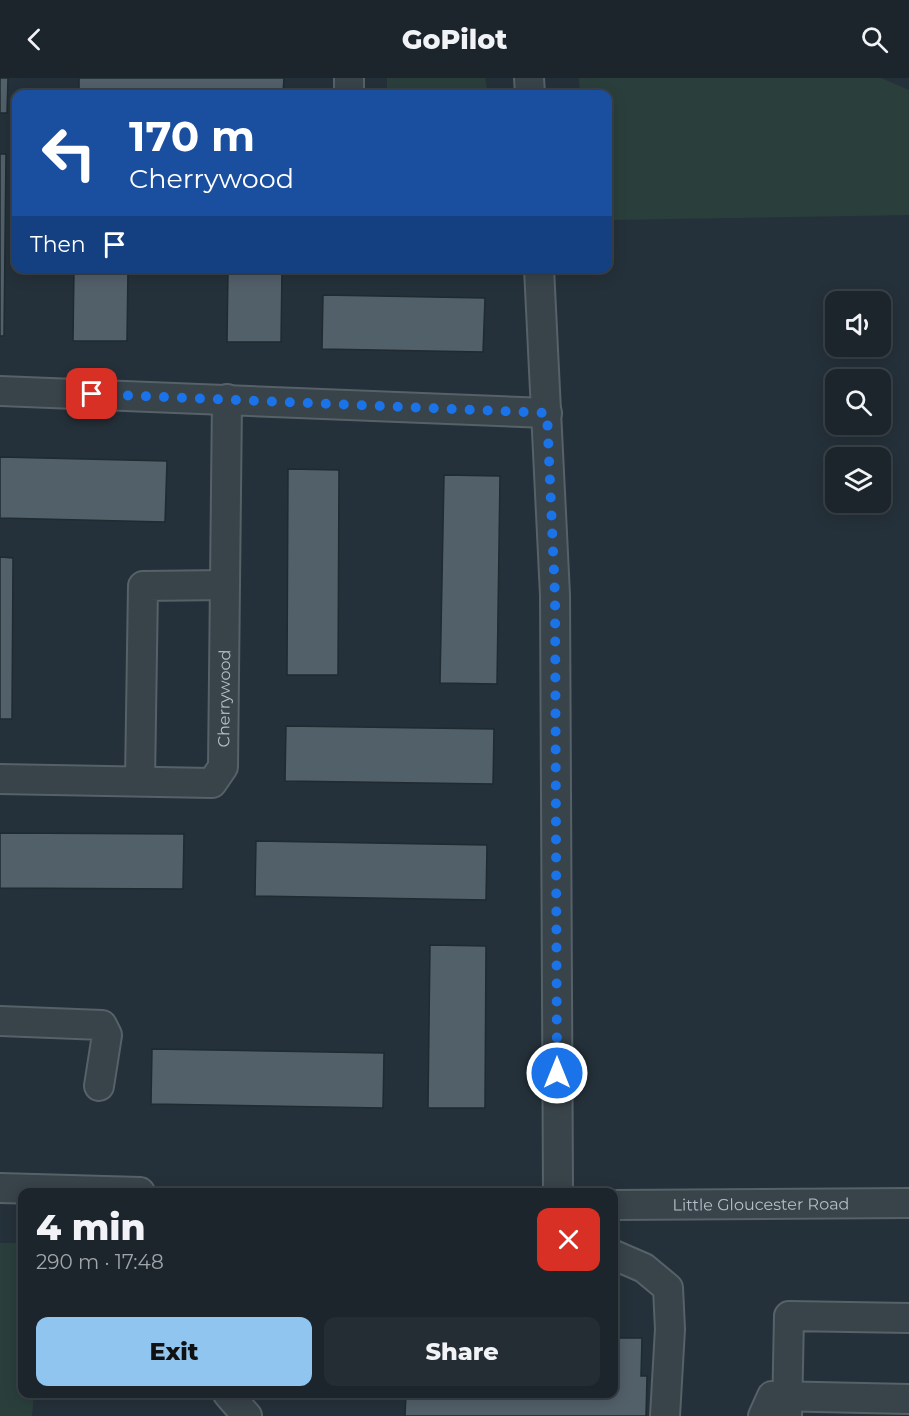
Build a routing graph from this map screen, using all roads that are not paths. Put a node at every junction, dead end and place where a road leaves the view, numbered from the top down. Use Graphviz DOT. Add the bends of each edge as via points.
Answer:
graph roads {
  1 [pos="539,273"];
  2 [pos="0,391"];
  3 [pos="227,399"];
  4 [pos="547,413"];
  5 [pos="225,585"];
  6 [pos="0,778"];
  7 [pos="140,781"];
  8 [pos="0,1021"];
  9 [pos="99,1086"];
  10 [pos="0,1188"];
  11 [pos="558,1188"];
  12 [pos="18,1189"];
  13 [pos="909,1203"];
  14 [pos="618,1205"];
  15 [pos="618,1257"];
  16 [pos="909,1318"];
  17 [pos="231,1398"];
  18 [pos="909,1399"];
  19 [pos="787,1406"];
  20 [pos="247,1416"];
  21 [pos="665,1416"];
  22 [pos="764,1416"];
  1 -- 4 [label="street"];
  2 -- 3 [label="street"];
  3 -- 4 [label="street"];
  3 -- 5 [label="street, Cherrywood"];
  4 -- 11 [label="street" via="555,595"];
  5 -- 7 [label="street, Cherrywood" via="224,767 212,783"];
  5 -- 7 [label="street" via="143,586"];
  6 -- 7 [label="street, Cherrywood"];
  8 -- 9 [label="street" via="102,1025 107,1035"];
  10 -- 12 [label="street"];
  13 -- 14 [label="street, Little Gloucester Road"];
  15 -- 21 [label="street" via="644,1268 669,1288"];
  16 -- 19 [label="street" via="789,1316"];
  17 -- 20 [label="street"];
  18 -- 19 [label="street"];
  19 -- 22 [label="street" via="772,1396"];
}
